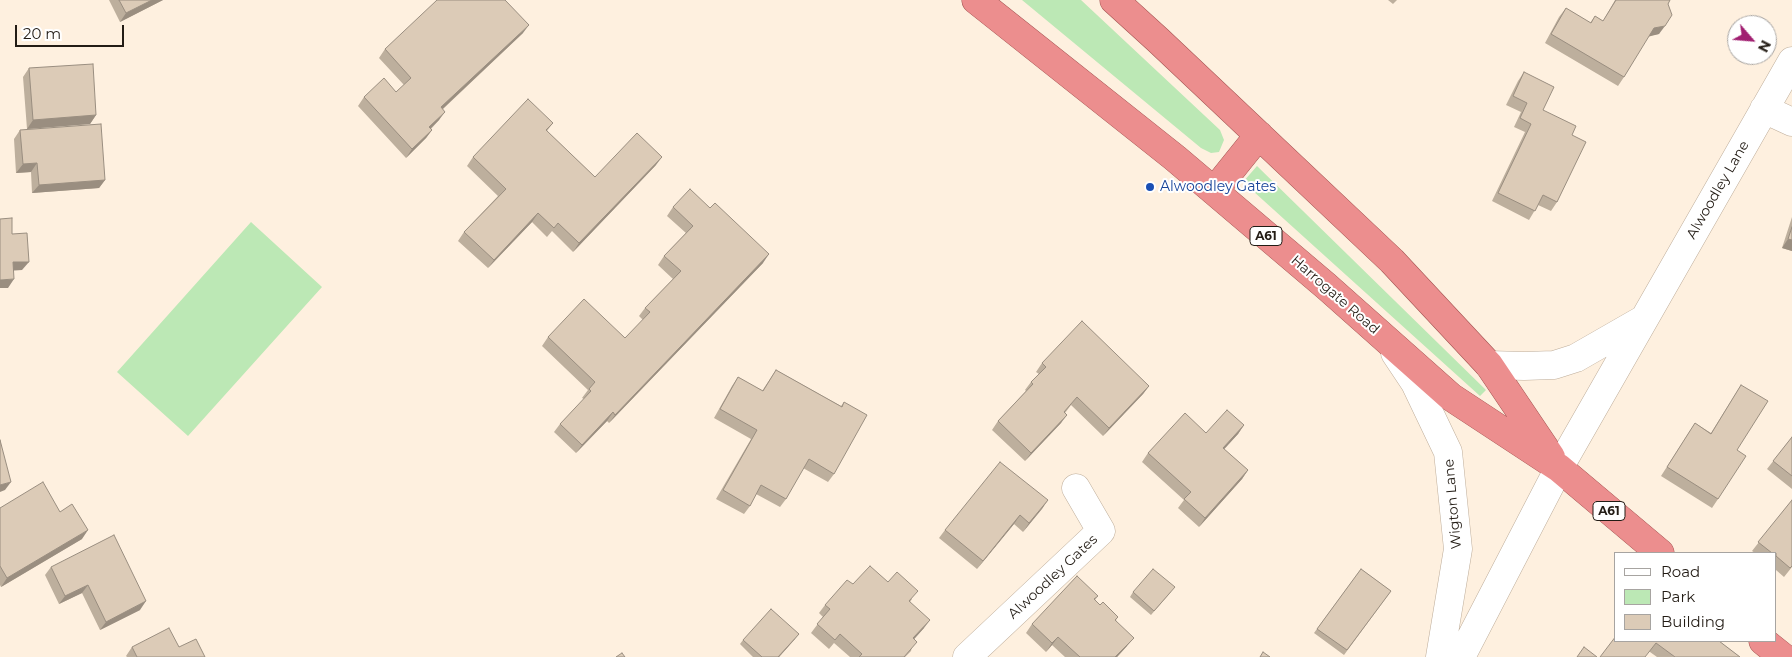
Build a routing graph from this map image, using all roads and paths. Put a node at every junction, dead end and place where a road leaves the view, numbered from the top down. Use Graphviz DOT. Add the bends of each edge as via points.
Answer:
graph roads {
  1 [pos="976,0"];
  2 [pos="1114,0"];
  3 [pos="1792,62"];
  4 [pos="1764,109"];
  5 [pos="1792,122"];
  6 [pos="1259,135"];
  7 [pos="1214,192"];
  8 [pos="1645,318"];
  9 [pos="1384,337"];
  10 [pos="1490,365"];
  11 [pos="1559,468"];
  12 [pos="1076,488"];
  13 [pos="1659,552"];
  14 [pos="1764,642"];
  15 [pos="967,657"];
  16 [pos="1440,657"];
  17 [pos="1461,657"];
  18 [pos="1783,657"];
  1 -- 7 [label="highway, Harrogate Road / A61"];
  2 -- 6 [label="highway, Harrogate Road / A61"];
  3 -- 4 [label="street, Alwoodley Lane"];
  4 -- 5 [label="street"];
  4 -- 8 [label="street, Alwoodley Lane"];
  6 -- 7 [label="highway"];
  6 -- 10 [label="highway, Harrogate Road / A61" via="1392,261"];
  7 -- 9 [label="highway, Harrogate Road / A61"];
  8 -- 10 [label="street" via="1576,358 1554,365"];
  8 -- 11 [label="street, Alwoodley Lane"];
  9 -- 11 [label="highway, Harrogate Road / A61" via="1451,397"];
  9 -- 16 [label="street, Wigton Lane" via="1415,383 1448,452 1458,549"];
  10 -- 11 [label="highway, Harrogate Road / A61"];
  11 -- 13 [label="highway, Harrogate Road / A61"];
  11 -- 17 [label="street"];
  12 -- 15 [label="street, Alwoodley Gates" via="1101,531"];
  14 -- 18 [label="highway"];
}
